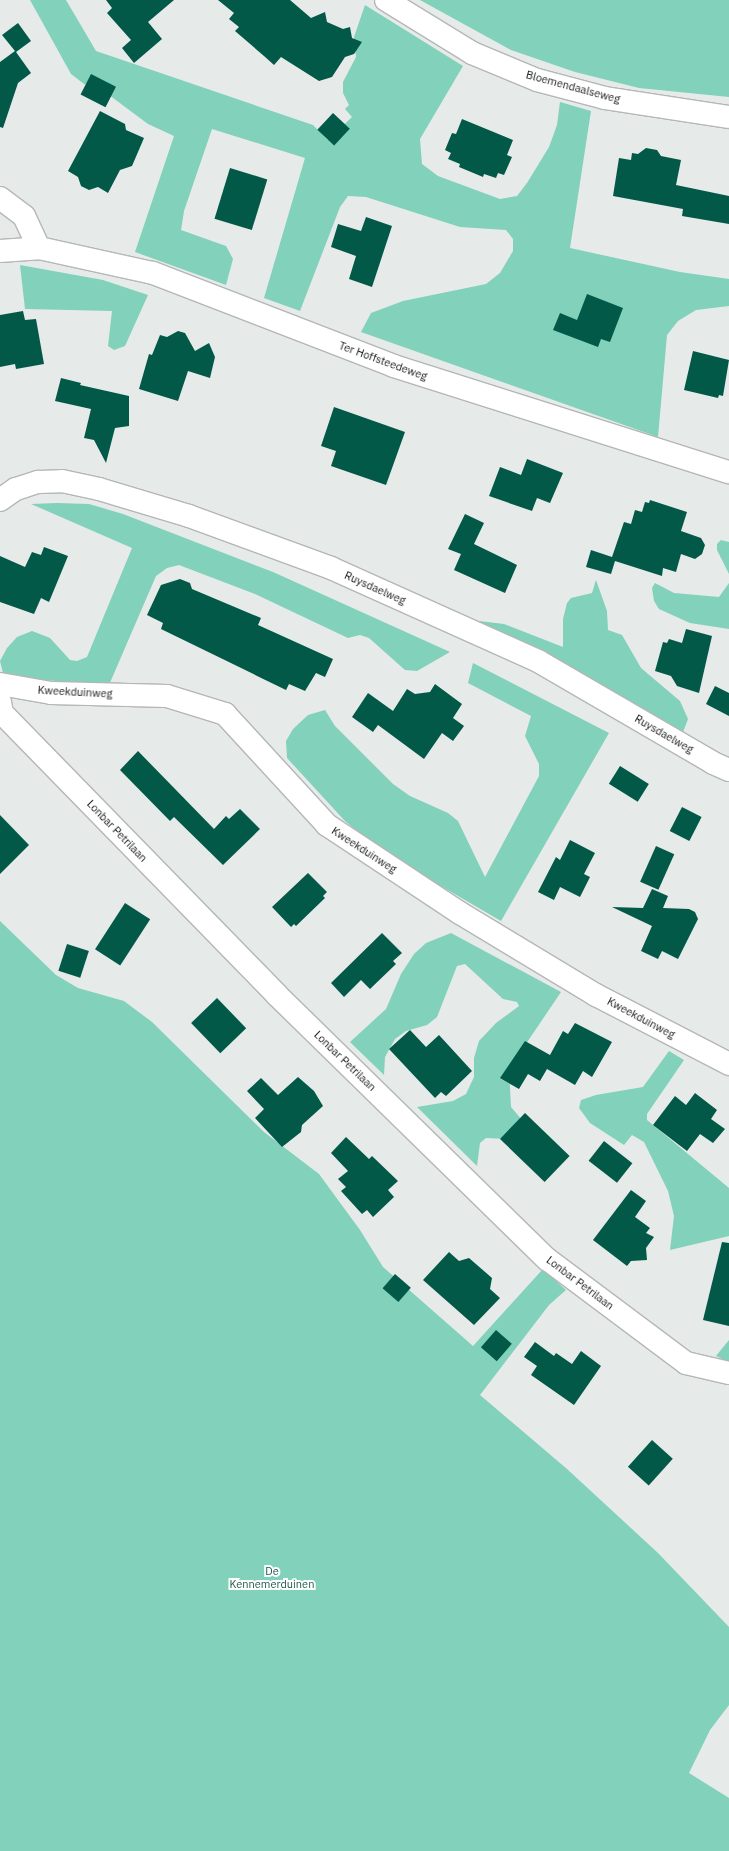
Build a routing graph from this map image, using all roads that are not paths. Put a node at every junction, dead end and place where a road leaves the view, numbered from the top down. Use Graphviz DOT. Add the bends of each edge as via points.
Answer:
graph roads {
  1 [pos="386,0"];
  2 [pos="729,117"];
  3 [pos="0,198"];
  4 [pos="39,248"];
  5 [pos="0,251"];
  6 [pos="729,472"];
  7 [pos="0,500"];
  8 [pos="0,684"];
  9 [pos="0,702"];
  10 [pos="729,770"];
  11 [pos="729,1064"];
  12 [pos="729,1373"];
  1 -- 2 [label="street, Bloemendaalseweg" via="472,53 538,80 605,98"];
  3 -- 4 [label="street" via="24,216"];
  4 -- 5 [label="street, Ter Hoffsteedeweg"];
  4 -- 6 [label="street, Ter Hoffsteedeweg" via="153,273 394,366"];
  7 -- 10 [label="street, Ruysdaelweg" via="16,489 38,482 62,481 99,489 189,516 323,566 538,661"];
  8 -- 11 [label="street, Kweekduinweg" via="52,693 167,696 225,714 327,825 460,913 582,986"];
  9 -- 12 [label="street, Lonbar Petrilaan" via="2,713 266,983 546,1259 686,1363"];
}
